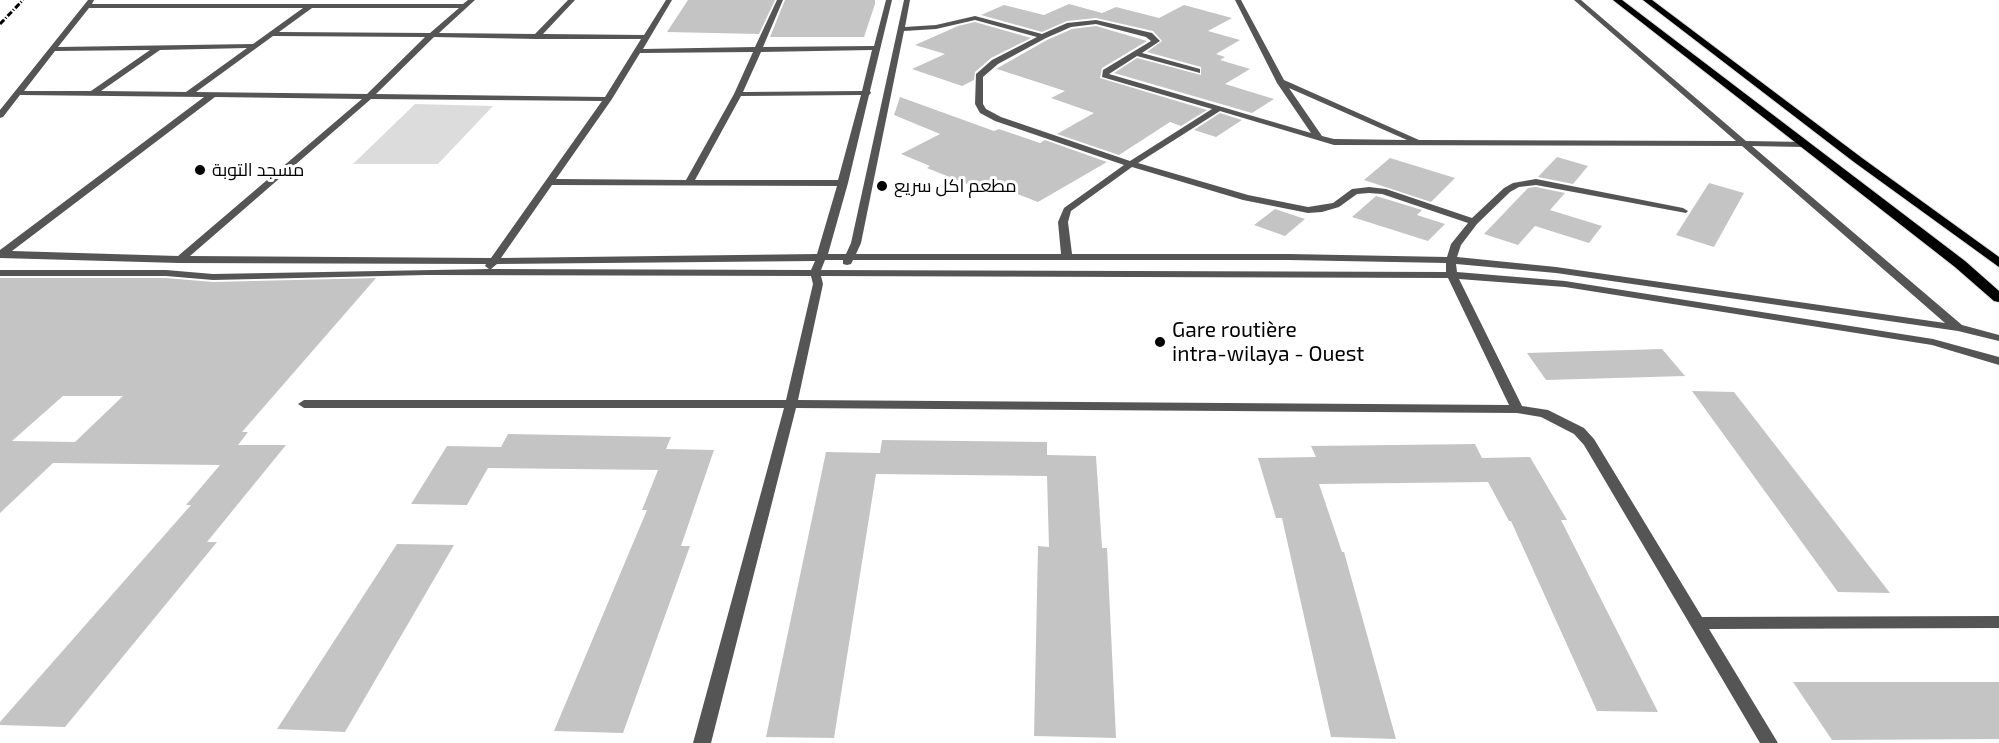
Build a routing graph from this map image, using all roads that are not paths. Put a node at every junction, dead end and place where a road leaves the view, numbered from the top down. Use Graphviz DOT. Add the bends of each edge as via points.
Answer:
graph roads {
  1 [pos="318,0"];
  2 [pos="572,0"];
  3 [pos="669,0"];
  4 [pos="780,0"];
  5 [pos="890,0"];
  6 [pos="907,0"];
  7 [pos="1238,0"];
  8 [pos="1577,0"];
  9 [pos="1617,0"];
  10 [pos="1647,0"];
  11 [pos="90,3"];
  12 [pos="469,3"];
  13 [pos="309,6"];
  14 [pos="902,29"];
  15 [pos="273,34"];
  16 [pos="431,36"];
  17 [pos="537,36"];
  18 [pos="1043,36"];
  19 [pos="645,37"];
  20 [pos="256,46"];
  21 [pos="157,48"];
  22 [pos="759,48"];
  23 [pos="878,48"];
  24 [pos="52,49"];
  25 [pos="638,51"];
  26 [pos="1135,53"];
  27 [pos="1197,71"];
  28 [pos="1281,82"];
  29 [pos="19,93"];
  30 [pos="94,93"];
  31 [pos="867,93"];
  32 [pos="189,94"];
  33 [pos="214,94"];
  34 [pos="738,94"];
  35 [pos="370,96"];
  36 [pos="608,99"];
  37 [pos="1218,109"];
  38 [pos="0,115"];
  39 [pos="1320,139"];
  40 [pos="1420,142"];
  41 [pos="1744,143"];
  42 [pos="1802,144"];
  43 [pos="1131,164"];
  44 [pos="690,181"];
  45 [pos="549,182"];
  46 [pos="843,183"];
  47 [pos="1683,211"];
  48 [pos="1474,222"];
  49 [pos="0,254"];
  50 [pos="181,257"];
  51 [pos="850,257"];
  52 [pos="820,258"];
  53 [pos="1067,258"];
  54 [pos="1451,260"];
  55 [pos="493,261"];
  56 [pos="1999,263"];
  57 [pos="487,272"];
  58 [pos="841,272"];
  59 [pos="0,273"];
  60 [pos="166,273"];
  61 [pos="1452,275"];
  62 [pos="816,278"];
  63 [pos="1999,298"];
  64 [pos="1958,328"];
  65 [pos="1999,338"];
  66 [pos="1983,355"];
  67 [pos="1999,362"];
  68 [pos="1999,368"];
  69 [pos="304,404"];
  70 [pos="791,404"];
  71 [pos="1517,409"];
  72 [pos="1999,622"];
  73 [pos="1697,623"];
  74 [pos="702,743"];
  75 [pos="1769,743"];
  1 -- 13 [label="street"];
  2 -- 17 [label="street"];
  3 -- 19 [label="street"];
  4 -- 22 [label="street"];
  5 -- 23 [label="street"];
  6 -- 14 [label="street"];
  7 -- 28 [label="street"];
  8 -- 41 [label="street"];
  9 -- 42 [label="main road"];
  10 -- 56 [label="main road"];
  11 -- 13 [label="street"];
  11 -- 24 [label="street"];
  12 -- 13 [label="street"];
  12 -- 16 [label="street"];
  13 -- 15 [label="street"];
  14 -- 18 [label="street" via="943,26 975,18"];
  14 -- 51 [label="street"];
  15 -- 16 [label="street"];
  15 -- 20 [label="street"];
  16 -- 17 [label="street"];
  16 -- 35 [label="street"];
  17 -- 19 [label="street"];
  18 -- 26 [label="street" via="1070,25 1096,22 1155,38"];
  18 -- 43 [label="street" via="995,62 979,76 979,104 983,111"];
  19 -- 25 [label="street"];
  20 -- 21 [label="street"];
  20 -- 32 [label="street"];
  21 -- 24 [label="street"];
  21 -- 30 [label="street"];
  22 -- 23 [label="street"];
  22 -- 25 [label="street"];
  22 -- 34 [label="street"];
  23 -- 31 [label="street"];
  24 -- 29 [label="street"];
  25 -- 36 [label="street"];
  26 -- 27 [label="street"];
  26 -- 37 [label="street" via="1105,75"];
  28 -- 39 [label="street"];
  28 -- 40 [label="street"];
  29 -- 30 [label="street"];
  29 -- 38 [label="street"];
  30 -- 32 [label="street"];
  31 -- 34 [label="street"];
  31 -- 46 [label="street"];
  32 -- 33 [label="street"];
  33 -- 35 [label="street"];
  33 -- 49 [label="street"];
  34 -- 44 [label="street"];
  35 -- 36 [label="street"];
  35 -- 50 [label="street"];
  36 -- 45 [label="street"];
  37 -- 39 [label="street"];
  37 -- 43 [label="street"];
  39 -- 40 [label="street"];
  40 -- 41 [label="street"];
  41 -- 42 [label="street"];
  41 -- 64 [label="street"];
  42 -- 63 [label="main road"];
  43 -- 48 [label="street" via="1270,204 1322,209 1355,191 1383,191"];
  43 -- 53 [label="street" via="1067,210 1063,222"];
  44 -- 45 [label="street"];
  44 -- 46 [label="street"];
  45 -- 55 [label="street"];
  46 -- 52 [label="street"];
  47 -- 48 [label="street" via="1526,183 1507,190"];
  48 -- 54 [label="street" via="1455,244"];
  49 -- 50 [label="street"];
  50 -- 55 [label="street"];
  50 -- 60 [label="street"];
  51 -- 52 [label="street"];
  51 -- 53 [label="street"];
  51 -- 58 [label="street"];
  52 -- 55 [label="street"];
  52 -- 62 [label="street"];
  53 -- 54 [label="street"];
  54 -- 61 [label="street"];
  54 -- 64 [label="street" via="1556,270"];
  55 -- 57 [label="street"];
  57 -- 60 [label="street" via="213,277"];
  57 -- 62 [label="street"];
  58 -- 61 [label="street"];
  58 -- 62 [label="street"];
  59 -- 60 [label="street"];
  61 -- 66 [label="street" via="1565,284 1933,342"];
  61 -- 71 [label="street"];
  62 -- 70 [label="street"];
  64 -- 65 [label="street"];
  66 -- 67 [label="street"];
  66 -- 68 [label="street"];
  69 -- 70 [label="street"];
  70 -- 71 [label="street"];
  70 -- 74 [label="street"];
  71 -- 73 [label="street" via="1564,421 1589,442"];
  72 -- 73 [label="street"];
  73 -- 75 [label="street"];
}
